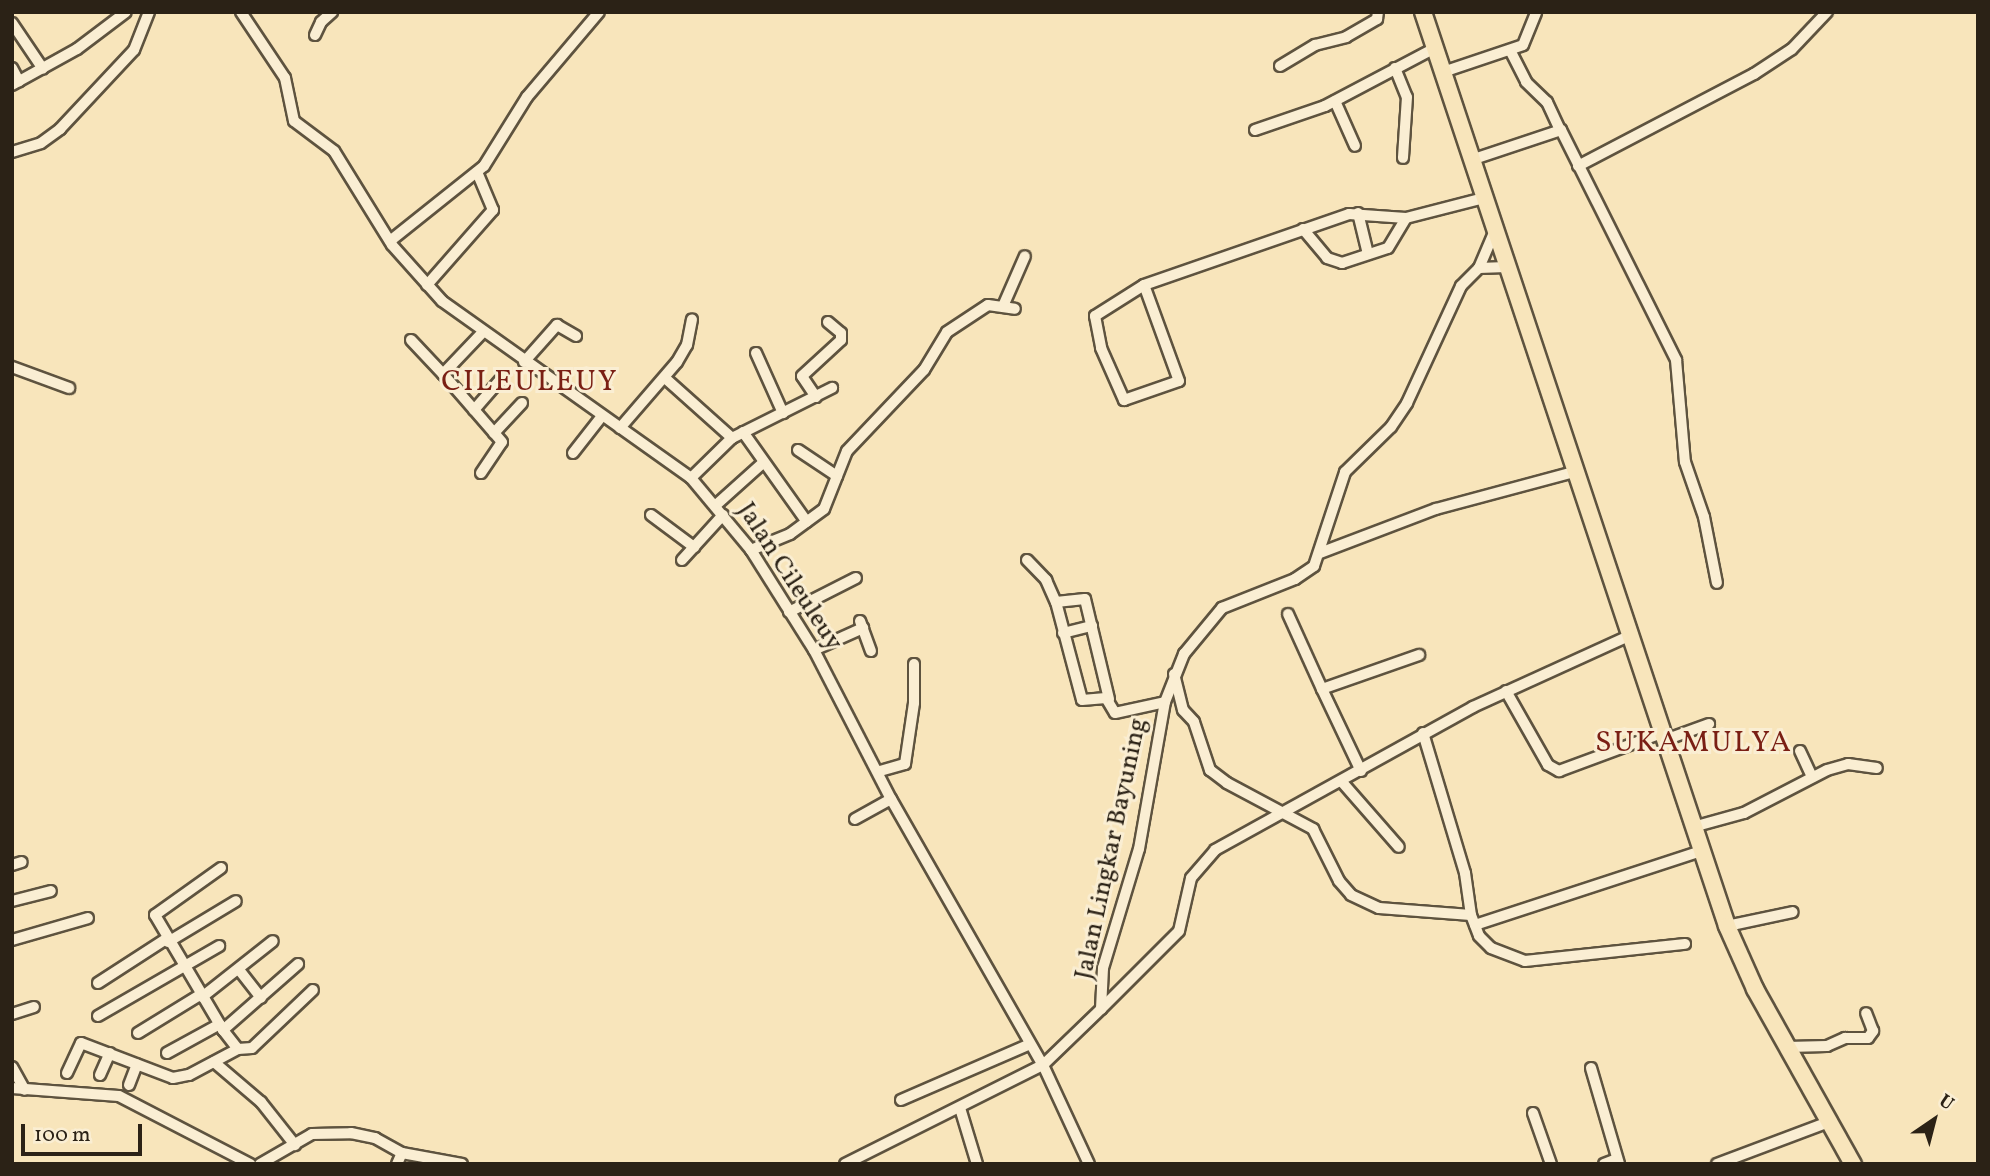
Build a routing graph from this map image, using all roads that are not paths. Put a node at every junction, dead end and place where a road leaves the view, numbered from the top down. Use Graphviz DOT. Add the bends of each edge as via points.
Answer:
graph roads {
  1 [pos="126,12"];
  2 [pos="149,12"];
  3 [pos="242,12"];
  4 [pos="332,12"];
  5 [pos="600,12"];
  6 [pos="1378,12"];
  7 [pos="1423,12"];
  8 [pos="1536,12"];
  9 [pos="1827,12"];
  10 [pos="12,23"];
  11 [pos="315,35"];
  12 [pos="1435,48"];
  13 [pos="1510,50"];
  14 [pos="1280,66"];
  15 [pos="12,68"];
  16 [pos="1395,68"];
  17 [pos="43,69"];
  18 [pos="1443,72"];
  19 [pos="16,83"];
  20 [pos="1335,101"];
  21 [pos="1559,128"];
  22 [pos="1255,130"];
  23 [pos="1355,146"];
  24 [pos="12,152"];
  25 [pos="1403,158"];
  26 [pos="1471,160"];
  27 [pos="1578,166"];
  28 [pos="477,172"];
  29 [pos="1484,198"];
  30 [pos="1359,213"];
  31 [pos="1406,218"];
  32 [pos="1303,229"];
  33 [pos="1494,233"];
  34 [pos="390,242"];
  35 [pos="1368,254"];
  36 [pos="1026,256"];
  37 [pos="1506,267"];
  38 [pos="1479,268"];
  39 [pos="427,285"];
  40 [pos="1144,285"];
  41 [pos="1004,304"];
  42 [pos="1015,309"];
  43 [pos="692,319"];
  44 [pos="828,322"];
  45 [pos="483,332"];
  46 [pos="576,336"];
  47 [pos="411,340"];
  48 [pos="756,353"];
  49 [pos="524,362"];
  50 [pos="12,367"];
  51 [pos="443,374"];
  52 [pos="665,378"];
  53 [pos="500,380"];
  54 [pos="69,388"];
  55 [pos="832,388"];
  56 [pos="816,397"];
  57 [pos="522,404"];
  58 [pos="474,410"];
  59 [pos="783,413"];
  60 [pos="602,416"];
  61 [pos="620,429"];
  62 [pos="743,432"];
  63 [pos="494,433"];
  64 [pos="732,438"];
  65 [pos="798,450"];
  66 [pos="573,453"];
  67 [pos="764,462"];
  68 [pos="1574,472"];
  69 [pos="481,473"];
  70 [pos="837,476"];
  71 [pos="691,478"];
  72 [pos="716,505"];
  73 [pos="723,514"];
  74 [pos="651,515"];
  75 [pos="807,522"];
  76 [pos="694,547"];
  77 [pos="751,550"];
  78 [pos="1320,553"];
  79 [pos="682,560"];
  80 [pos="1027,560"];
  81 [pos="856,578"];
  82 [pos="1717,583"];
  83 [pos="1056,602"];
  84 [pos="789,612"];
  85 [pos="1289,614"];
  86 [pos="1092,626"];
  87 [pos="1063,633"];
  88 [pos="1631,635"];
  89 [pos="814,650"];
  90 [pos="872,651"];
  91 [pos="1419,655"];
  92 [pos="914,664"];
  93 [pos="1174,673"];
  94 [pos="1322,689"];
  95 [pos="1506,691"];
  96 [pos="1109,699"];
  97 [pos="1165,702"];
  98 [pos="1709,723"];
  99 [pos="1423,733"];
  100 [pos="1664,736"];
  101 [pos="1800,751"];
  102 [pos="1877,768"];
  103 [pos="880,771"];
  104 [pos="1361,771"];
  105 [pos="1812,777"];
  106 [pos="1342,782"];
  107 [pos="891,799"];
  108 [pos="1285,813"];
  109 [pos="855,819"];
  110 [pos="1693,827"];
  111 [pos="1399,847"];
  112 [pos="1701,851"];
  113 [pos="221,868"];
  114 [pos="51,891"];
  115 [pos="12,901"];
  116 [pos="236,901"];
  117 [pos="1793,912"];
  118 [pos="88,918"];
  119 [pos="1473,920"];
  120 [pos="1727,926"];
  121 [pos="12,940"];
  122 [pos="167,941"];
  123 [pos="273,941"];
  124 [pos="1685,944"];
  125 [pos="219,946"];
  126 [pos="298,964"];
  127 [pos="185,967"];
  128 [pos="240,971"];
  129 [pos="98,983"];
  130 [pos="313,990"];
  131 [pos="201,996"];
  132 [pos="261,998"];
  133 [pos="34,1007"];
  134 [pos="1101,1009"];
  135 [pos="1866,1013"];
  136 [pos="12,1014"];
  137 [pos="98,1016"];
  138 [pos="221,1027"];
  139 [pos="138,1032"];
  140 [pos="1028,1045"];
  141 [pos="1787,1047"];
  142 [pos="238,1049"];
  143 [pos="167,1052"];
  144 [pos="110,1053"];
  145 [pos="214,1062"];
  146 [pos="137,1064"];
  147 [pos="1043,1065"];
  148 [pos="12,1067"];
  149 [pos="1591,1068"];
  150 [pos="67,1073"];
  151 [pos="100,1075"];
  152 [pos="129,1085"];
  153 [pos="12,1088"];
  154 [pos="25,1090"];
  155 [pos="901,1100"];
  156 [pos="960,1108"];
  157 [pos="1533,1113"];
  158 [pos="1829,1122"];
  159 [pos="295,1145"];
  160 [pos="402,1153"];
  161 [pos="1618,1162"];
  162 [pos="250,1164"];
  163 [pos="260,1164"];
  164 [pos="397,1164"];
  165 [pos="462,1164"];
  166 [pos="845,1164"];
  167 [pos="977,1164"];
  168 [pos="1090,1164"];
  169 [pos="1551,1164"];
  170 [pos="1604,1164"];
  171 [pos="1717,1164"];
  172 [pos="1853,1164"];
  1 -- 17 [label="street"];
  2 -- 24 [label="street" via="134,50 60,129 41,144"];
  3 -- 34 [label="street, Jalan Cileuleuy" via="285,78 294,121 334,151"];
  4 -- 11 [label="street"];
  5 -- 28 [label="street" via="527,97"];
  6 -- 14 [label="street" via="1377,19 1346,37 1315,45"];
  7 -- 12 [label="highway"];
  8 -- 13 [label="street" via="1526,41"];
  9 -- 27 [label="street" via="1791,49 1754,74"];
  10 -- 17 [label="street"];
  12 -- 16 [label="street"];
  12 -- 18 [label="highway"];
  13 -- 18 [label="street"];
  13 -- 21 [label="street"];
  15 -- 19 [label="street"];
  16 -- 20 [label="street"];
  16 -- 25 [label="street" via="1407,97"];
  17 -- 19 [label="street"];
  18 -- 26 [label="highway"];
  20 -- 22 [label="street"];
  20 -- 23 [label="street"];
  21 -- 26 [label="street"];
  21 -- 27 [label="street"];
  26 -- 29 [label="highway"];
  27 -- 82 [label="street" via="1676,360 1685,462 1704,517"];
  28 -- 34 [label="street"];
  28 -- 39 [label="street" via="493,210"];
  29 -- 31 [label="street"];
  29 -- 33 [label="highway"];
  30 -- 31 [label="street"];
  30 -- 32 [label="street"];
  30 -- 35 [label="street"];
  31 -- 35 [label="street" via="1392,244"];
  32 -- 35 [label="street" via="1334,262"];
  32 -- 40 [label="street"];
  33 -- 37 [label="highway"];
  33 -- 38 [label="street, Jalan Lingkar Bayuning"];
  34 -- 39 [label="street, Jalan Cileuleuy"];
  36 -- 41 [label="street"];
  37 -- 38 [label="street"];
  37 -- 68 [label="highway"];
  38 -- 78 [label="street, Jalan Lingkar Bayuning" via="1461,286 1407,404 1391,427 1345,472 1333,499"];
  39 -- 45 [label="street, Jalan Cileuleuy"];
  40 -- 40 [label="street" via="1178,382 1124,400 1101,348 1095,316"];
  41 -- 42 [label="street"];
  41 -- 70 [label="street" via="979,308 941,337 924,370 847,451"];
  43 -- 52 [label="street" via="687,345"];
  44 -- 56 [label="street" via="841,333 841,340 802,376"];
  45 -- 49 [label="street, Jalan Cileuleuy"];
  45 -- 51 [label="street"];
  46 -- 49 [label="street" via="556,325"];
  47 -- 51 [label="street"];
  48 -- 59 [label="street"];
  49 -- 60 [label="street, Jalan Cileuleuy"];
  50 -- 54 [label="street"];
  51 -- 58 [label="street"];
  52 -- 61 [label="street"];
  52 -- 64 [label="street"];
  53 -- 58 [label="street"];
  55 -- 56 [label="street"];
  56 -- 59 [label="street"];
  57 -- 63 [label="street"];
  58 -- 63 [label="street"];
  59 -- 62 [label="street"];
  60 -- 61 [label="street, Jalan Cileuleuy"];
  60 -- 66 [label="street"];
  61 -- 71 [label="street, Jalan Cileuleuy"];
  62 -- 64 [label="street"];
  62 -- 67 [label="street"];
  63 -- 69 [label="street" via="503,444"];
  64 -- 71 [label="street"];
  65 -- 70 [label="street"];
  67 -- 72 [label="street"];
  67 -- 75 [label="street"];
  68 -- 78 [label="street" via="1415,516 1364,540"];
  68 -- 88 [label="highway"];
  70 -- 75 [label="street" via="828,505"];
  71 -- 72 [label="street, Jalan Cileuleuy"];
  72 -- 73 [label="street, Jalan Cileuleuy"];
  73 -- 76 [label="street"];
  73 -- 77 [label="street, Jalan Cileuleuy"];
  74 -- 76 [label="street"];
  75 -- 77 [label="street"];
  76 -- 79 [label="street"];
  77 -- 84 [label="street, Jalan Cileuleuy"];
  78 -- 93 [label="street, Jalan Lingkar Bayuning" via="1314,566 1295,579 1222,608 1200,629"];
  80 -- 83 [label="street" via="1046,580"];
  81 -- 84 [label="street"];
  83 -- 86 [label="street" via="1083,597"];
  83 -- 87 [label="street"];
  84 -- 89 [label="street, Jalan Cileuleuy"];
  85 -- 94 [label="street"];
  86 -- 87 [label="street"];
  86 -- 96 [label="street"];
  87 -- 96 [label="street" via="1079,696 1086,702"];
  88 -- 95 [label="street"];
  88 -- 100 [label="highway"];
  89 -- 90 [label="street" via="862,624"];
  89 -- 103 [label="street, Jalan Cileuleuy"];
  91 -- 94 [label="street"];
  92 -- 103 [label="street" via="914,707 905,764"];
  93 -- 97 [label="street, Jalan Lingkar Bayuning"];
  93 -- 108 [label="street" via="1183,710 1194,722 1210,769"];
  94 -- 104 [label="street"];
  95 -- 99 [label="street"];
  95 -- 100 [label="street" via="1548,765 1559,771"];
  96 -- 97 [label="street" via="1115,713"];
  97 -- 134 [label="street, Jalan Lingkar Bayuning" via="1139,849 1103,968"];
  98 -- 100 [label="street"];
  99 -- 104 [label="street"];
  99 -- 119 [label="street" via="1465,873"];
  100 -- 110 [label="highway"];
  101 -- 105 [label="street"];
  102 -- 105 [label="street" via="1848,764"];
  103 -- 107 [label="street, Jalan Cileuleuy"];
  104 -- 106 [label="street"];
  105 -- 110 [label="street" via="1744,813"];
  106 -- 108 [label="street"];
  106 -- 111 [label="street"];
  107 -- 109 [label="street"];
  107 -- 140 [label="street, Jalan Cileuleuy"];
  108 -- 119 [label="street" via="1318,834 1339,881 1351,895 1379,908"];
  108 -- 134 [label="street" via="1215,850 1200,864 1191,878 1179,931"];
  110 -- 112 [label="highway"];
  112 -- 119 [label="street"];
  112 -- 120 [label="highway"];
  113 -- 122 [label="street" via="156,912"];
  114 -- 115 [label="street"];
  116 -- 122 [label="street"];
  117 -- 120 [label="street"];
  118 -- 121 [label="street"];
  119 -- 124 [label="street" via="1491,948 1525,961"];
  120 -- 141 [label="highway"];
  122 -- 127 [label="street"];
  122 -- 129 [label="street"];
  123 -- 128 [label="street"];
  125 -- 127 [label="street"];
  126 -- 132 [label="street"];
  127 -- 131 [label="street"];
  127 -- 137 [label="street"];
  128 -- 131 [label="street"];
  128 -- 132 [label="street"];
  130 -- 142 [label="street" via="252,1048"];
  131 -- 138 [label="street"];
  131 -- 139 [label="street"];
  132 -- 138 [label="street"];
  133 -- 136 [label="street"];
  134 -- 147 [label="street, Jalan Lingkar Bayuning"];
  135 -- 141 [label="street" via="1873,1031 1868,1038"];
  138 -- 142 [label="street"];
  138 -- 143 [label="street"];
  140 -- 147 [label="street, Jalan Cileuleuy"];
  140 -- 155 [label="street"];
  141 -- 158 [label="highway"];
  142 -- 145 [label="street"];
  144 -- 146 [label="street"];
  144 -- 150 [label="street" via="81,1043"];
  144 -- 151 [label="street"];
  145 -- 146 [label="street" via="180,1078"];
  145 -- 159 [label="street" via="261,1102"];
  146 -- 152 [label="street"];
  147 -- 156 [label="street, Jalan Lingkar Bayuning"];
  147 -- 168 [label="street, Jalan Cileuleuy"];
  148 -- 154 [label="street"];
  149 -- 161 [label="street"];
  153 -- 154 [label="street"];
  154 -- 162 [label="street" via="120,1097"];
  156 -- 166 [label="street, Jalan Lingkar Bayuning"];
  156 -- 167 [label="street"];
  157 -- 169 [label="street"];
  158 -- 171 [label="street"];
  158 -- 172 [label="highway"];
  159 -- 160 [label="street" via="312,1134 351,1133 376,1138"];
  159 -- 163 [label="street"];
  160 -- 164 [label="street"];
  160 -- 165 [label="street"];
  161 -- 170 [label="street"];
}
